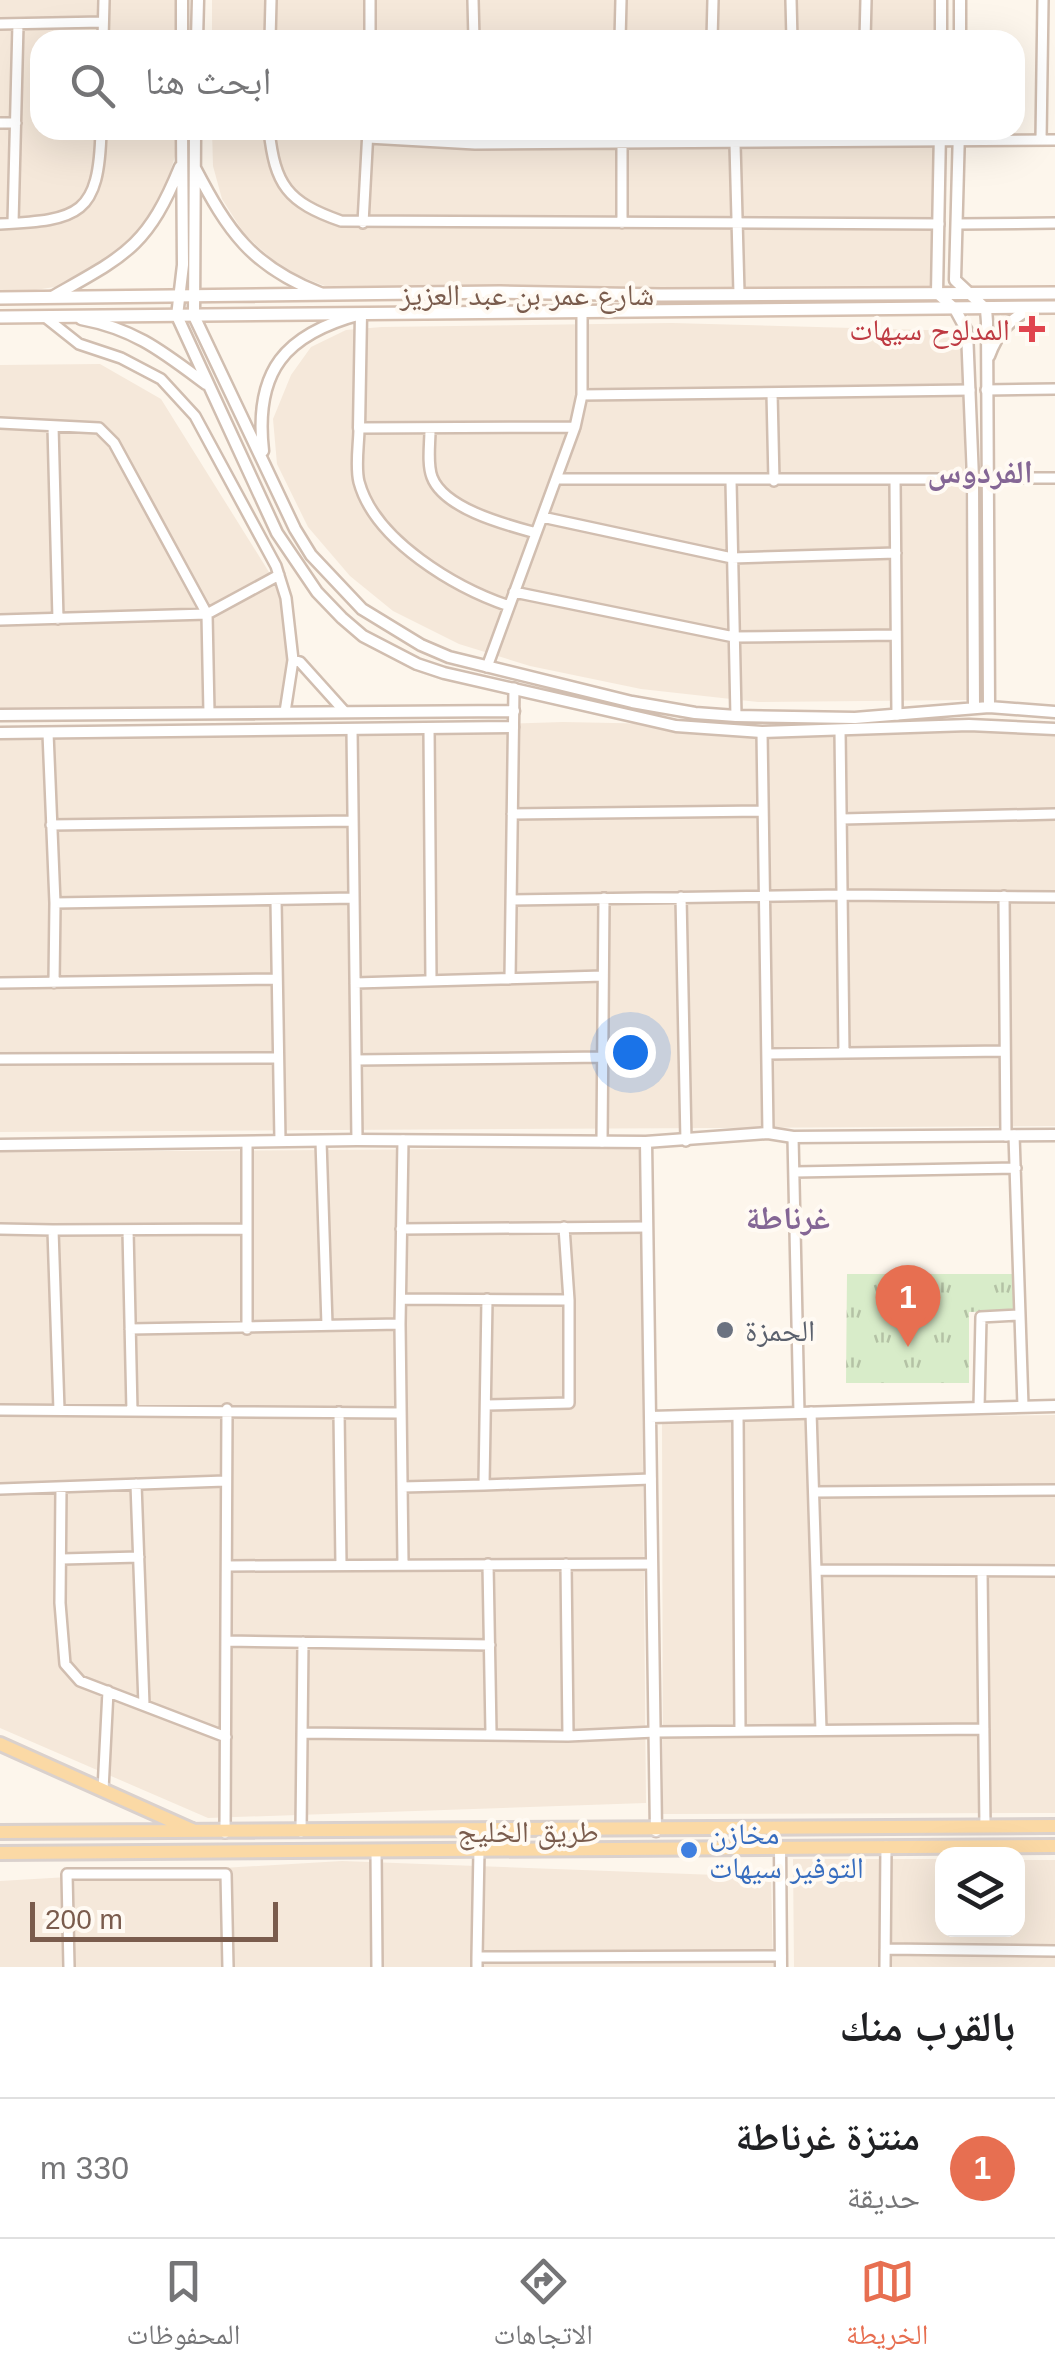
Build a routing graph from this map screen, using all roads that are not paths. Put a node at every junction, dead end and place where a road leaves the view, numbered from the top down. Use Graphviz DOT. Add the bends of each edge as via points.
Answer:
graph roads {
  1 [pos="104,0"];
  2 [pos="182,0"];
  3 [pos="198,0"];
  4 [pos="271,0"];
  5 [pos="370,0"];
  6 [pos="473,0"];
  7 [pos="620,0"];
  8 [pos="713,0"];
  9 [pos="791,0"];
  10 [pos="866,0"];
  11 [pos="941,0"];
  12 [pos="960,0"];
  13 [pos="1042,0"];
  14 [pos="103,22"];
  15 [pos="0,24"];
  16 [pos="18,24"];
  17 [pos="103,30"];
  18 [pos="182,30"];
  19 [pos="197,30"];
  20 [pos="270,30"];
  21 [pos="370,30"];
  22 [pos="474,30"];
  23 [pos="620,30"];
  24 [pos="712,30"];
  25 [pos="792,30"];
  26 [pos="865,30"];
  27 [pos="941,30"];
  28 [pos="960,30"];
  29 [pos="1042,56"];
  30 [pos="1055,56"];
  31 [pos="0,123"];
  32 [pos="16,123"];
  33 [pos="1025,139"];
  34 [pos="101,140"];
  35 [pos="184,140"];
  36 [pos="193,140"];
  37 [pos="270,140"];
  38 [pos="368,140"];
  39 [pos="432,140"];
  40 [pos="475,140"];
  41 [pos="622,140"];
  42 [pos="712,140"];
  43 [pos="868,140"];
  44 [pos="940,140"];
  45 [pos="948,140"];
  46 [pos="959,140"];
  47 [pos="1041,140"];
  48 [pos="1055,140"];
  49 [pos="475,144"];
  50 [pos="622,144"];
  51 [pos="712,144"];
  52 [pos="734,144"];
  53 [pos="868,144"];
  54 [pos="940,144"];
  55 [pos="188,164"];
  56 [pos="13,223"];
  57 [pos="363,223"];
  58 [pos="622,223"];
  59 [pos="737,223"];
  60 [pos="0,224"];
  61 [pos="939,224"];
  62 [pos="958,224"];
  63 [pos="1055,224"];
  64 [pos="739,293"];
  65 [pos="1055,293"];
  66 [pos="937,294"];
  67 [pos="969,294"];
  68 [pos="326,295"];
  69 [pos="52,296"];
  70 [pos="193,297"];
  71 [pos="0,298"];
  72 [pos="178,298"];
  73 [pos="1033,307"];
  74 [pos="1055,307"];
  75 [pos="955,309"];
  76 [pos="986,309"];
  77 [pos="582,313"];
  78 [pos="360,314"];
  79 [pos="176,316"];
  80 [pos="194,316"];
  81 [pos="45,317"];
  82 [pos="65,317"];
  83 [pos="0,318"];
  84 [pos="986,366"];
  85 [pos="210,387"];
  86 [pos="970,390"];
  87 [pos="986,390"];
  88 [pos="1055,390"];
  89 [pos="772,392"];
  90 [pos="582,395"];
  91 [pos="0,423"];
  92 [pos="53,426"];
  93 [pos="575,426"];
  94 [pos="359,428"];
  95 [pos="430,430"];
  96 [pos="266,462"];
  97 [pos="988,478"];
  98 [pos="1055,478"];
  99 [pos="556,479"];
  100 [pos="974,479"];
  101 [pos="895,480"];
  102 [pos="730,481"];
  103 [pos="774,481"];
  104 [pos="542,517"];
  105 [pos="536,533"];
  106 [pos="896,553"];
  107 [pos="732,558"];
  108 [pos="278,574"];
  109 [pos="514,592"];
  110 [pos="509,606"];
  111 [pos="207,614"];
  112 [pos="58,618"];
  113 [pos="0,620"];
  114 [pos="734,636"];
  115 [pos="896,636"];
  116 [pos="294,660"];
  117 [pos="487,667"];
  118 [pos="514,688"];
  119 [pos="974,707"];
  120 [pos="989,707"];
  121 [pos="514,711"];
  122 [pos="285,712"];
  123 [pos="345,712"];
  124 [pos="1055,712"];
  125 [pos="209,713"];
  126 [pos="0,714"];
  127 [pos="897,715"];
  128 [pos="736,716"];
  129 [pos="513,727"];
  130 [pos="352,728"];
  131 [pos="430,728"];
  132 [pos="1055,729"];
  133 [pos="840,730"];
  134 [pos="48,732"];
  135 [pos="762,732"];
  136 [pos="0,733"];
  137 [pos="763,811"];
  138 [pos="512,814"];
  139 [pos="1055,814"];
  140 [pos="842,818"];
  141 [pos="353,821"];
  142 [pos="51,825"];
  143 [pos="844,895"];
  144 [pos="764,896"];
  145 [pos="1004,896"];
  146 [pos="681,897"];
  147 [pos="1055,897"];
  148 [pos="354,898"];
  149 [pos="604,898"];
  150 [pos="276,900"];
  151 [pos="511,900"];
  152 [pos="55,903"];
  153 [pos="603,976"];
  154 [pos="277,979"];
  155 [pos="510,979"];
  156 [pos="431,980"];
  157 [pos="355,982"];
  158 [pos="0,983"];
  159 [pos="54,983"];
  160 [pos="1005,1051"];
  161 [pos="844,1053"];
  162 [pos="767,1054"];
  163 [pos="603,1057"];
  164 [pos="278,1058"];
  165 [pos="0,1060"];
  166 [pos="356,1060"];
  167 [pos="768,1132"];
  168 [pos="1010,1135"];
  169 [pos="1055,1135"];
  170 [pos="793,1137"];
  171 [pos="321,1140"];
  172 [pos="356,1140"];
  173 [pos="403,1140"];
  174 [pos="280,1141"];
  175 [pos="686,1141"];
  176 [pos="247,1142"];
  177 [pos="602,1142"];
  178 [pos="646,1142"];
  179 [pos="0,1145"];
  180 [pos="1016,1168"];
  181 [pos="795,1172"];
  182 [pos="647,1227"];
  183 [pos="564,1228"];
  184 [pos="0,1229"];
  185 [pos="247,1229"];
  186 [pos="401,1229"];
  187 [pos="53,1230"];
  188 [pos="128,1230"];
  189 [pos="401,1299"];
  190 [pos="487,1299"];
  191 [pos="569,1300"];
  192 [pos="1020,1315"];
  193 [pos="400,1324"];
  194 [pos="327,1326"];
  195 [pos="130,1328"];
  196 [pos="247,1329"];
  197 [pos="487,1405"];
  198 [pos="1024,1406"];
  199 [pos="1055,1406"];
  200 [pos="979,1408"];
  201 [pos="0,1410"];
  202 [pos="59,1410"];
  203 [pos="227,1410"];
  204 [pos="132,1411"];
  205 [pos="339,1412"];
  206 [pos="805,1412"];
  207 [pos="400,1413"];
  208 [pos="738,1415"];
  209 [pos="650,1418"];
  210 [pos="651,1479"];
  211 [pos="225,1481"];
  212 [pos="136,1484"];
  213 [pos="484,1485"];
  214 [pos="61,1487"];
  215 [pos="0,1488"];
  216 [pos="402,1488"];
  217 [pos="1055,1490"];
  218 [pos="815,1492"];
  219 [pos="140,1557"];
  220 [pos="62,1559"];
  221 [pos="403,1563"];
  222 [pos="488,1564"];
  223 [pos="566,1564"];
  224 [pos="652,1564"];
  225 [pos="342,1565"];
  226 [pos="228,1566"];
  227 [pos="818,1570"];
  228 [pos="982,1570"];
  229 [pos="1055,1571"];
  230 [pos="226,1641"];
  231 [pos="304,1642"];
  232 [pos="490,1645"];
  233 [pos="108,1692"];
  234 [pos="144,1705"];
  235 [pos="984,1728"];
  236 [pos="820,1730"];
  237 [pos="740,1731"];
  238 [pos="655,1732"];
  239 [pos="302,1733"];
  240 [pos="490,1733"];
  241 [pos="568,1736"];
  242 [pos="226,1737"];
  243 [pos="0,1744"];
  244 [pos="104,1790"];
  245 [pos="0,1823"];
  246 [pos="1055,1826"];
  247 [pos="985,1827"];
  248 [pos="656,1830"];
  249 [pos="0,1832"];
  250 [pos="30,1832"];
  251 [pos="225,1832"];
  252 [pos="301,1832"];
  253 [pos="199,1833"];
  254 [pos="886,1846"];
  255 [pos="1055,1846"];
  256 [pos="780,1847"];
  257 [pos="376,1850"];
  258 [pos="479,1850"];
  259 [pos="174,1852"];
  260 [pos="2,1854"];
  261 [pos="174,1874"];
  262 [pos="885,1949"];
  263 [pos="1055,1951"];
  264 [pos="686,1955"];
  265 [pos="477,1962"];
  266 [pos="781,1962"];
  267 [pos="69,1967"];
  268 [pos="228,1967"];
  269 [pos="377,1967"];
  270 [pos="686,1967"];
  271 [pos="885,1967"];
  1 -- 14 [label="street"];
  2 -- 18 [label="street"];
  3 -- 19 [label="street"];
  4 -- 20 [label="street"];
  5 -- 21 [label="street"];
  6 -- 22 [label="street"];
  7 -- 23 [label="street"];
  8 -- 24 [label="street"];
  9 -- 25 [label="street"];
  10 -- 26 [label="street"];
  11 -- 27 [label="street"];
  12 -- 28 [label="street"];
  13 -- 29 [label="street"];
  14 -- 16 [label="street"];
  14 -- 17 [label="street"];
  15 -- 16 [label="street"];
  16 -- 32 [label="street"];
  29 -- 30 [label="street"];
  29 -- 47 [label="street"];
  31 -- 32 [label="street"];
  32 -- 56 [label="street"];
  33 -- 47 [label="street"];
  34 -- 56 [label="street" via="100,172 84,206 59,220"];
  35 -- 55 [label="street"];
  36 -- 55 [label="street"];
  37 -- 57 [label="street" via="274,170 290,192 314,212"];
  38 -- 57 [label="street"];
  39 -- 49 [label="street"];
  40 -- 49 [label="street"];
  41 -- 50 [label="street"];
  42 -- 51 [label="street"];
  43 -- 53 [label="street"];
  44 -- 54 [label="street"];
  45 -- 54 [label="street"];
  46 -- 62 [label="street"];
  47 -- 48 [label="street"];
  49 -- 50 [label="street"];
  50 -- 51 [label="street"];
  50 -- 58 [label="street"];
  51 -- 52 [label="street"];
  52 -- 53 [label="street"];
  52 -- 59 [label="street"];
  53 -- 54 [label="street"];
  54 -- 61 [label="street"];
  55 -- 68 [label="street" via="244,248 285,279"];
  55 -- 69 [label="street" via="141,240"];
  55 -- 70 [label="street"];
  55 -- 72 [label="street"];
  56 -- 60 [label="street"];
  57 -- 58 [label="street"];
  58 -- 59 [label="street"];
  59 -- 61 [label="street"];
  59 -- 64 [label="street"];
  61 -- 66 [label="street"];
  62 -- 63 [label="street"];
  62 -- 67 [label="street" via="955,280"];
  64 -- 66 [label="main road, شارع عمر بن عبد العزيز"];
  64 -- 68 [label="main road, شارع عمر بن عبد العزيز"];
  65 -- 67 [label="main road, شارع عمر بن عبد العزيز"];
  66 -- 67 [label="main road, شارع عمر بن عبد العزيز"];
  66 -- 75 [label="street"];
  67 -- 76 [label="street"];
  68 -- 70 [label="main road, شارع عمر بن عبد العزيز"];
  69 -- 71 [label="main road, شارع عمر بن عبد العزيز"];
  69 -- 72 [label="main road, شارع عمر بن عبد العزيز"];
  70 -- 72 [label="main road, شارع عمر بن عبد العزيز"];
  70 -- 80 [label="street"];
  72 -- 79 [label="street"];
  73 -- 74 [label="main road, شارع عمر بن عبد العزيز"];
  73 -- 76 [label="main road, شارع عمر بن عبد العزيز"];
  73 -- 84 [label="street" via="996,337"];
  75 -- 76 [label="main road, شارع عمر بن عبد العزيز"];
  75 -- 77 [label="main road, شارع عمر بن عبد العزيز"];
  75 -- 86 [label="street" via="968,331"];
  76 -- 84 [label="street"];
  77 -- 78 [label="main road, شارع عمر بن عبد العزيز"];
  77 -- 90 [label="street"];
  78 -- 80 [label="main road, شارع عمر بن عبد العزيز"];
  78 -- 94 [label="street"];
  78 -- 96 [label="street" via="298,340 274,366 260,424"];
  79 -- 80 [label="main road, شارع عمر بن عبد العزيز"];
  79 -- 82 [label="main road, شارع عمر بن عبد العزيز"];
  79 -- 85 [label="street"];
  80 -- 96 [label="street"];
  81 -- 82 [label="main road, شارع عمر بن عبد العزيز"];
  81 -- 83 [label="main road, شارع عمر بن عبد العزيز"];
  81 -- 108 [label="street" via="79,344 161,378 195,416"];
  82 -- 85 [label="street" via="130,332"];
  84 -- 87 [label="street"];
  85 -- 118 [label="street" via="277,533 342,618 417,664"];
  86 -- 89 [label="street"];
  86 -- 100 [label="street"];
  87 -- 88 [label="street"];
  87 -- 97 [label="street"];
  89 -- 90 [label="street"];
  89 -- 103 [label="street"];
  90 -- 93 [label="street"];
  91 -- 92 [label="street"];
  92 -- 111 [label="street" via="99,428 114,443"];
  92 -- 112 [label="street"];
  93 -- 95 [label="street"];
  93 -- 99 [label="street"];
  94 -- 95 [label="street"];
  94 -- 110 [label="street" via="360,482 380,522 403,548 479,596"];
  95 -- 105 [label="street" via="431,475 438,488 468,510"];
  96 -- 117 [label="street" via="311,556 362,609 448,658"];
  97 -- 98 [label="street"];
  97 -- 120 [label="street"];
  99 -- 102 [label="street"];
  99 -- 104 [label="street"];
  100 -- 101 [label="street"];
  100 -- 119 [label="street"];
  101 -- 103 [label="street"];
  101 -- 106 [label="street"];
  102 -- 103 [label="street"];
  102 -- 107 [label="street"];
  104 -- 105 [label="street"];
  104 -- 107 [label="street"];
  105 -- 109 [label="street"];
  106 -- 107 [label="street"];
  106 -- 115 [label="street"];
  107 -- 114 [label="street"];
  108 -- 111 [label="street"];
  108 -- 116 [label="street"];
  109 -- 110 [label="street"];
  109 -- 114 [label="street"];
  110 -- 117 [label="street"];
  111 -- 112 [label="street"];
  111 -- 125 [label="street"];
  112 -- 113 [label="street"];
  114 -- 115 [label="street"];
  114 -- 128 [label="street"];
  115 -- 127 [label="street"];
  116 -- 122 [label="street"];
  116 -- 123 [label="street"];
  117 -- 128 [label="street" via="632,702"];
  118 -- 121 [label="street"];
  118 -- 135 [label="street" via="676,726"];
  119 -- 120 [label="street"];
  119 -- 127 [label="street"];
  120 -- 124 [label="street"];
  121 -- 123 [label="street"];
  121 -- 129 [label="street"];
  122 -- 123 [label="street"];
  122 -- 125 [label="street"];
  125 -- 126 [label="street"];
  127 -- 128 [label="street"];
  129 -- 131 [label="street"];
  129 -- 138 [label="street"];
  130 -- 131 [label="street"];
  130 -- 134 [label="street"];
  130 -- 141 [label="street"];
  131 -- 156 [label="street"];
  132 -- 133 [label="street"];
  133 -- 135 [label="street"];
  133 -- 140 [label="street"];
  134 -- 136 [label="street"];
  134 -- 142 [label="street"];
  135 -- 137 [label="street"];
  137 -- 138 [label="street"];
  137 -- 144 [label="street"];
  138 -- 151 [label="street"];
  139 -- 140 [label="street"];
  140 -- 143 [label="street"];
  141 -- 142 [label="street"];
  141 -- 148 [label="street"];
  142 -- 152 [label="street"];
  143 -- 144 [label="street"];
  143 -- 145 [label="street"];
  143 -- 161 [label="street"];
  144 -- 146 [label="street"];
  144 -- 162 [label="street"];
  145 -- 147 [label="street"];
  145 -- 160 [label="street"];
  146 -- 149 [label="street"];
  146 -- 175 [label="street"];
  148 -- 150 [label="street"];
  148 -- 157 [label="street"];
  149 -- 151 [label="street"];
  149 -- 153 [label="street"];
  150 -- 152 [label="street"];
  150 -- 154 [label="street"];
  151 -- 155 [label="street"];
  152 -- 159 [label="street"];
  153 -- 155 [label="street"];
  153 -- 163 [label="street"];
  154 -- 159 [label="street"];
  154 -- 164 [label="street"];
  155 -- 156 [label="street"];
  156 -- 157 [label="street"];
  157 -- 166 [label="street"];
  158 -- 159 [label="street"];
  160 -- 161 [label="street"];
  160 -- 168 [label="street"];
  161 -- 162 [label="street"];
  162 -- 167 [label="street"];
  163 -- 166 [label="street"];
  163 -- 177 [label="street"];
  164 -- 165 [label="street"];
  164 -- 174 [label="street"];
  166 -- 172 [label="street"];
  167 -- 170 [label="street"];
  167 -- 175 [label="street"];
  168 -- 169 [label="street"];
  168 -- 170 [label="street"];
  168 -- 180 [label="street"];
  170 -- 181 [label="street"];
  171 -- 172 [label="street"];
  171 -- 174 [label="street"];
  171 -- 194 [label="street"];
  172 -- 173 [label="street"];
  173 -- 177 [label="street"];
  173 -- 186 [label="street"];
  174 -- 176 [label="street"];
  175 -- 178 [label="street"];
  176 -- 179 [label="street"];
  176 -- 185 [label="street"];
  177 -- 178 [label="street"];
  178 -- 182 [label="street"];
  180 -- 181 [label="street"];
  180 -- 192 [label="street"];
  181 -- 206 [label="street"];
  182 -- 183 [label="street"];
  182 -- 209 [label="street"];
  183 -- 186 [label="street"];
  183 -- 191 [label="street"];
  184 -- 187 [label="street"];
  185 -- 188 [label="street"];
  185 -- 196 [label="street"];
  186 -- 189 [label="street"];
  187 -- 188 [label="street"];
  187 -- 202 [label="street"];
  188 -- 195 [label="street"];
  189 -- 190 [label="street"];
  189 -- 193 [label="street"];
  190 -- 191 [label="street"];
  190 -- 197 [label="street"];
  191 -- 197 [label="street" via="569,1402"];
  192 -- 198 [label="street"];
  192 -- 200 [label="street" via="981,1317"];
  193 -- 194 [label="street"];
  193 -- 207 [label="street"];
  194 -- 196 [label="street"];
  195 -- 196 [label="street"];
  195 -- 204 [label="street"];
  197 -- 213 [label="street"];
  198 -- 199 [label="street"];
  198 -- 200 [label="street"];
  200 -- 206 [label="street"];
  201 -- 202 [label="street"];
  202 -- 204 [label="street"];
  203 -- 204 [label="street"];
  203 -- 205 [label="street"];
  203 -- 211 [label="street"];
  205 -- 207 [label="street"];
  205 -- 225 [label="street"];
  206 -- 208 [label="street"];
  206 -- 218 [label="street"];
  207 -- 216 [label="street"];
  208 -- 209 [label="street"];
  208 -- 237 [label="street"];
  209 -- 210 [label="street"];
  210 -- 213 [label="street"];
  210 -- 224 [label="street"];
  211 -- 212 [label="street"];
  211 -- 226 [label="street"];
  212 -- 214 [label="street"];
  212 -- 219 [label="street"];
  213 -- 216 [label="street"];
  214 -- 215 [label="street"];
  214 -- 220 [label="street"];
  216 -- 221 [label="street"];
  217 -- 218 [label="street"];
  218 -- 227 [label="street"];
  219 -- 220 [label="street"];
  219 -- 234 [label="street"];
  220 -- 233 [label="street" via="65,1664 80,1680"];
  221 -- 222 [label="street"];
  221 -- 225 [label="street"];
  222 -- 223 [label="street"];
  222 -- 232 [label="street"];
  223 -- 224 [label="street"];
  223 -- 241 [label="street"];
  224 -- 238 [label="street"];
  225 -- 226 [label="street"];
  226 -- 230 [label="street"];
  227 -- 228 [label="street"];
  227 -- 236 [label="street"];
  228 -- 229 [label="street"];
  228 -- 235 [label="street"];
  230 -- 231 [label="street"];
  230 -- 242 [label="street"];
  231 -- 232 [label="street"];
  231 -- 239 [label="street"];
  232 -- 240 [label="street"];
  233 -- 234 [label="street"];
  233 -- 244 [label="street"];
  234 -- 242 [label="street"];
  235 -- 236 [label="street"];
  235 -- 247 [label="street"];
  236 -- 237 [label="street"];
  237 -- 238 [label="street"];
  238 -- 241 [label="street"];
  238 -- 248 [label="street"];
  239 -- 240 [label="street"];
  239 -- 252 [label="street"];
  240 -- 241 [label="street"];
  242 -- 251 [label="street"];
  243 -- 244 [label="main road"];
  244 -- 253 [label="main road"];
  245 -- 250 [label="main road"];
  246 -- 247 [label="main road, طريق الخليج"];
  247 -- 248 [label="main road, طريق الخليج"];
  248 -- 252 [label="main road, طريق الخليج"];
  249 -- 250 [label="main road, طريق الخليج"];
  250 -- 253 [label="main road, طريق الخليج"];
  251 -- 252 [label="main road, طريق الخليج"];
  251 -- 253 [label="main road, طريق الخليج"];
  254 -- 255 [label="main road, طريق الخليج"];
  254 -- 256 [label="main road, طريق الخليج"];
  254 -- 262 [label="street"];
  256 -- 258 [label="main road, طريق الخليج"];
  256 -- 266 [label="street"];
  257 -- 258 [label="main road, طريق الخليج"];
  257 -- 259 [label="main road, طريق الخليج"];
  257 -- 269 [label="street"];
  258 -- 265 [label="street"];
  259 -- 260 [label="main road, طريق الخليج"];
  259 -- 261 [label="street"];
  261 -- 267 [label="street" via="66,1874"];
  261 -- 268 [label="street" via="226,1874"];
  262 -- 263 [label="street"];
  262 -- 271 [label="street"];
  264 -- 265 [label="street"];
  264 -- 266 [label="street"];
  264 -- 270 [label="street"];
}
